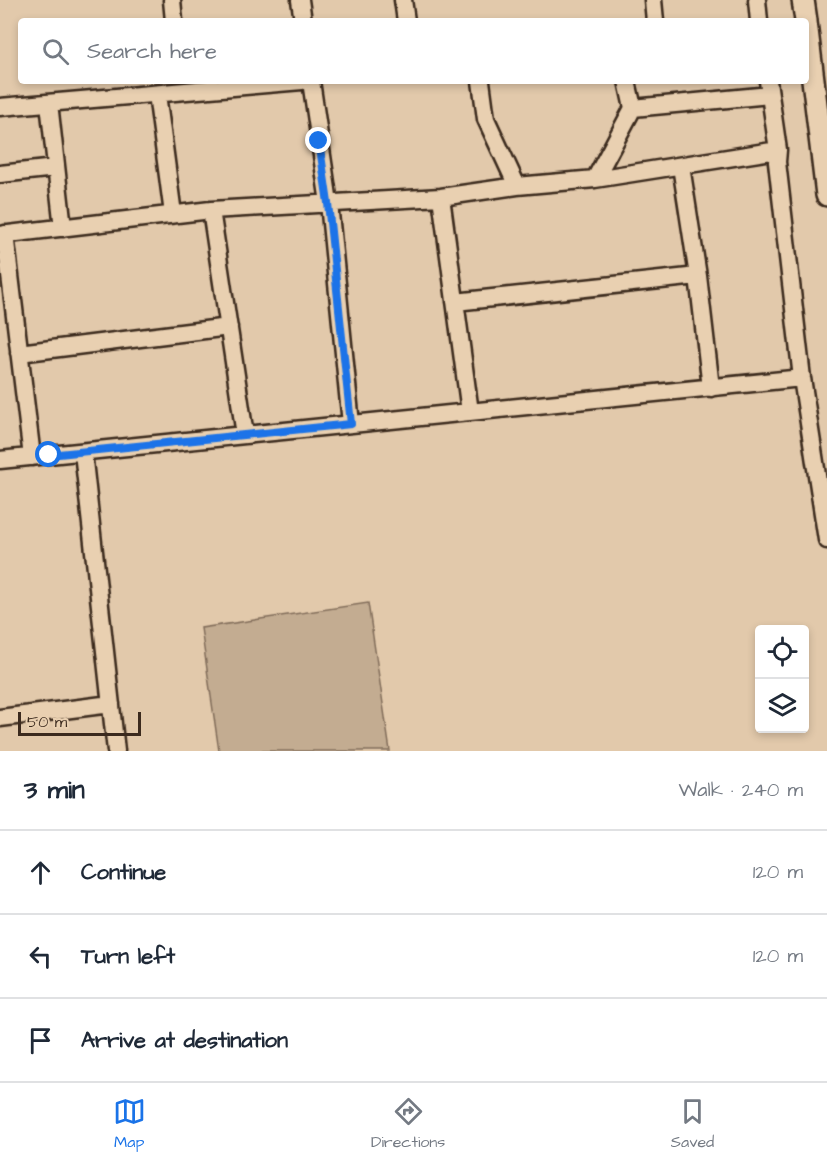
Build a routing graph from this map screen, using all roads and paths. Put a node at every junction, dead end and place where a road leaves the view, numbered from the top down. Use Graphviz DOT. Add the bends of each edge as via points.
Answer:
graph roads {
  1 [pos="172,0"];
  2 [pos="300,0"];
  3 [pos="402,0"];
  4 [pos="653,0"];
  5 [pos="757,0"];
  6 [pos="803,0"];
  7 [pos="174,18"];
  8 [pos="303,18"];
  9 [pos="405,18"];
  10 [pos="656,18"];
  11 [pos="759,18"];
  12 [pos="805,18"];
  13 [pos="809,47"];
  14 [pos="228,84"];
  15 [pos="311,84"];
  16 [pos="480,84"];
  17 [pos="628,84"];
  18 [pos="179,86"];
  19 [pos="769,88"];
  20 [pos="158,94"];
  21 [pos="49,103"];
  22 [pos="0,106"];
  23 [pos="633,108"];
  24 [pos="778,150"];
  25 [pos="681,166"];
  26 [pos="56,168"];
  27 [pos="0,174"];
  28 [pos="595,179"];
  29 [pos="517,186"];
  30 [pos="827,195"];
  31 [pos="441,197"];
  32 [pos="328,203"];
  33 [pos="211,210"];
  34 [pos="173,214"];
  35 [pos="63,228"];
  36 [pos="3,235"];
  37 [pos="698,276"];
  38 [pos="454,302"];
  39 [pos="229,327"];
  40 [pos="19,353"];
  41 [pos="802,378"];
  42 [pos="711,388"];
  43 [pos="470,412"];
  44 [pos="351,424"];
  45 [pos="246,435"];
  46 [pos="83,452"];
  47 [pos="32,457"];
  48 [pos="0,460"];
  49 [pos="827,540"];
  50 [pos="111,704"];
  51 [pos="0,718"];
  52 [pos="116,751"];
  1 -- 7 [label="street"];
  2 -- 8 [label="street"];
  3 -- 9 [label="street"];
  4 -- 10 [label="street"];
  5 -- 11 [label="street"];
  6 -- 12 [label="main road"];
  13 -- 30 [label="main road"];
  14 -- 18 [label="street"];
  15 -- 32 [label="street"];
  16 -- 29 [label="street" via="486,119"];
  17 -- 23 [label="street"];
  18 -- 20 [label="street"];
  19 -- 23 [label="street"];
  19 -- 24 [label="street"];
  20 -- 21 [label="street"];
  20 -- 34 [label="street"];
  21 -- 22 [label="street"];
  21 -- 26 [label="street"];
  23 -- 28 [label="street"];
  24 -- 25 [label="street"];
  24 -- 41 [label="street"];
  25 -- 28 [label="street"];
  25 -- 37 [label="street"];
  26 -- 27 [label="street"];
  26 -- 35 [label="street"];
  28 -- 29 [label="street"];
  29 -- 31 [label="street"];
  31 -- 32 [label="street"];
  31 -- 38 [label="street"];
  32 -- 33 [label="street"];
  32 -- 44 [label="street"];
  33 -- 34 [label="street"];
  33 -- 39 [label="street"];
  34 -- 35 [label="street"];
  35 -- 36 [label="street"];
  36 -- 40 [label="street"];
  37 -- 38 [label="street"];
  37 -- 42 [label="street"];
  38 -- 43 [label="street"];
  39 -- 40 [label="street"];
  39 -- 45 [label="street"];
  40 -- 47 [label="street"];
  41 -- 42 [label="street"];
  41 -- 49 [label="street"];
  42 -- 43 [label="street"];
  43 -- 44 [label="street"];
  44 -- 45 [label="street"];
  45 -- 46 [label="street"];
  46 -- 47 [label="street"];
  46 -- 50 [label="street"];
  47 -- 48 [label="street"];
  50 -- 51 [label="street"];
  50 -- 52 [label="street"];
}
